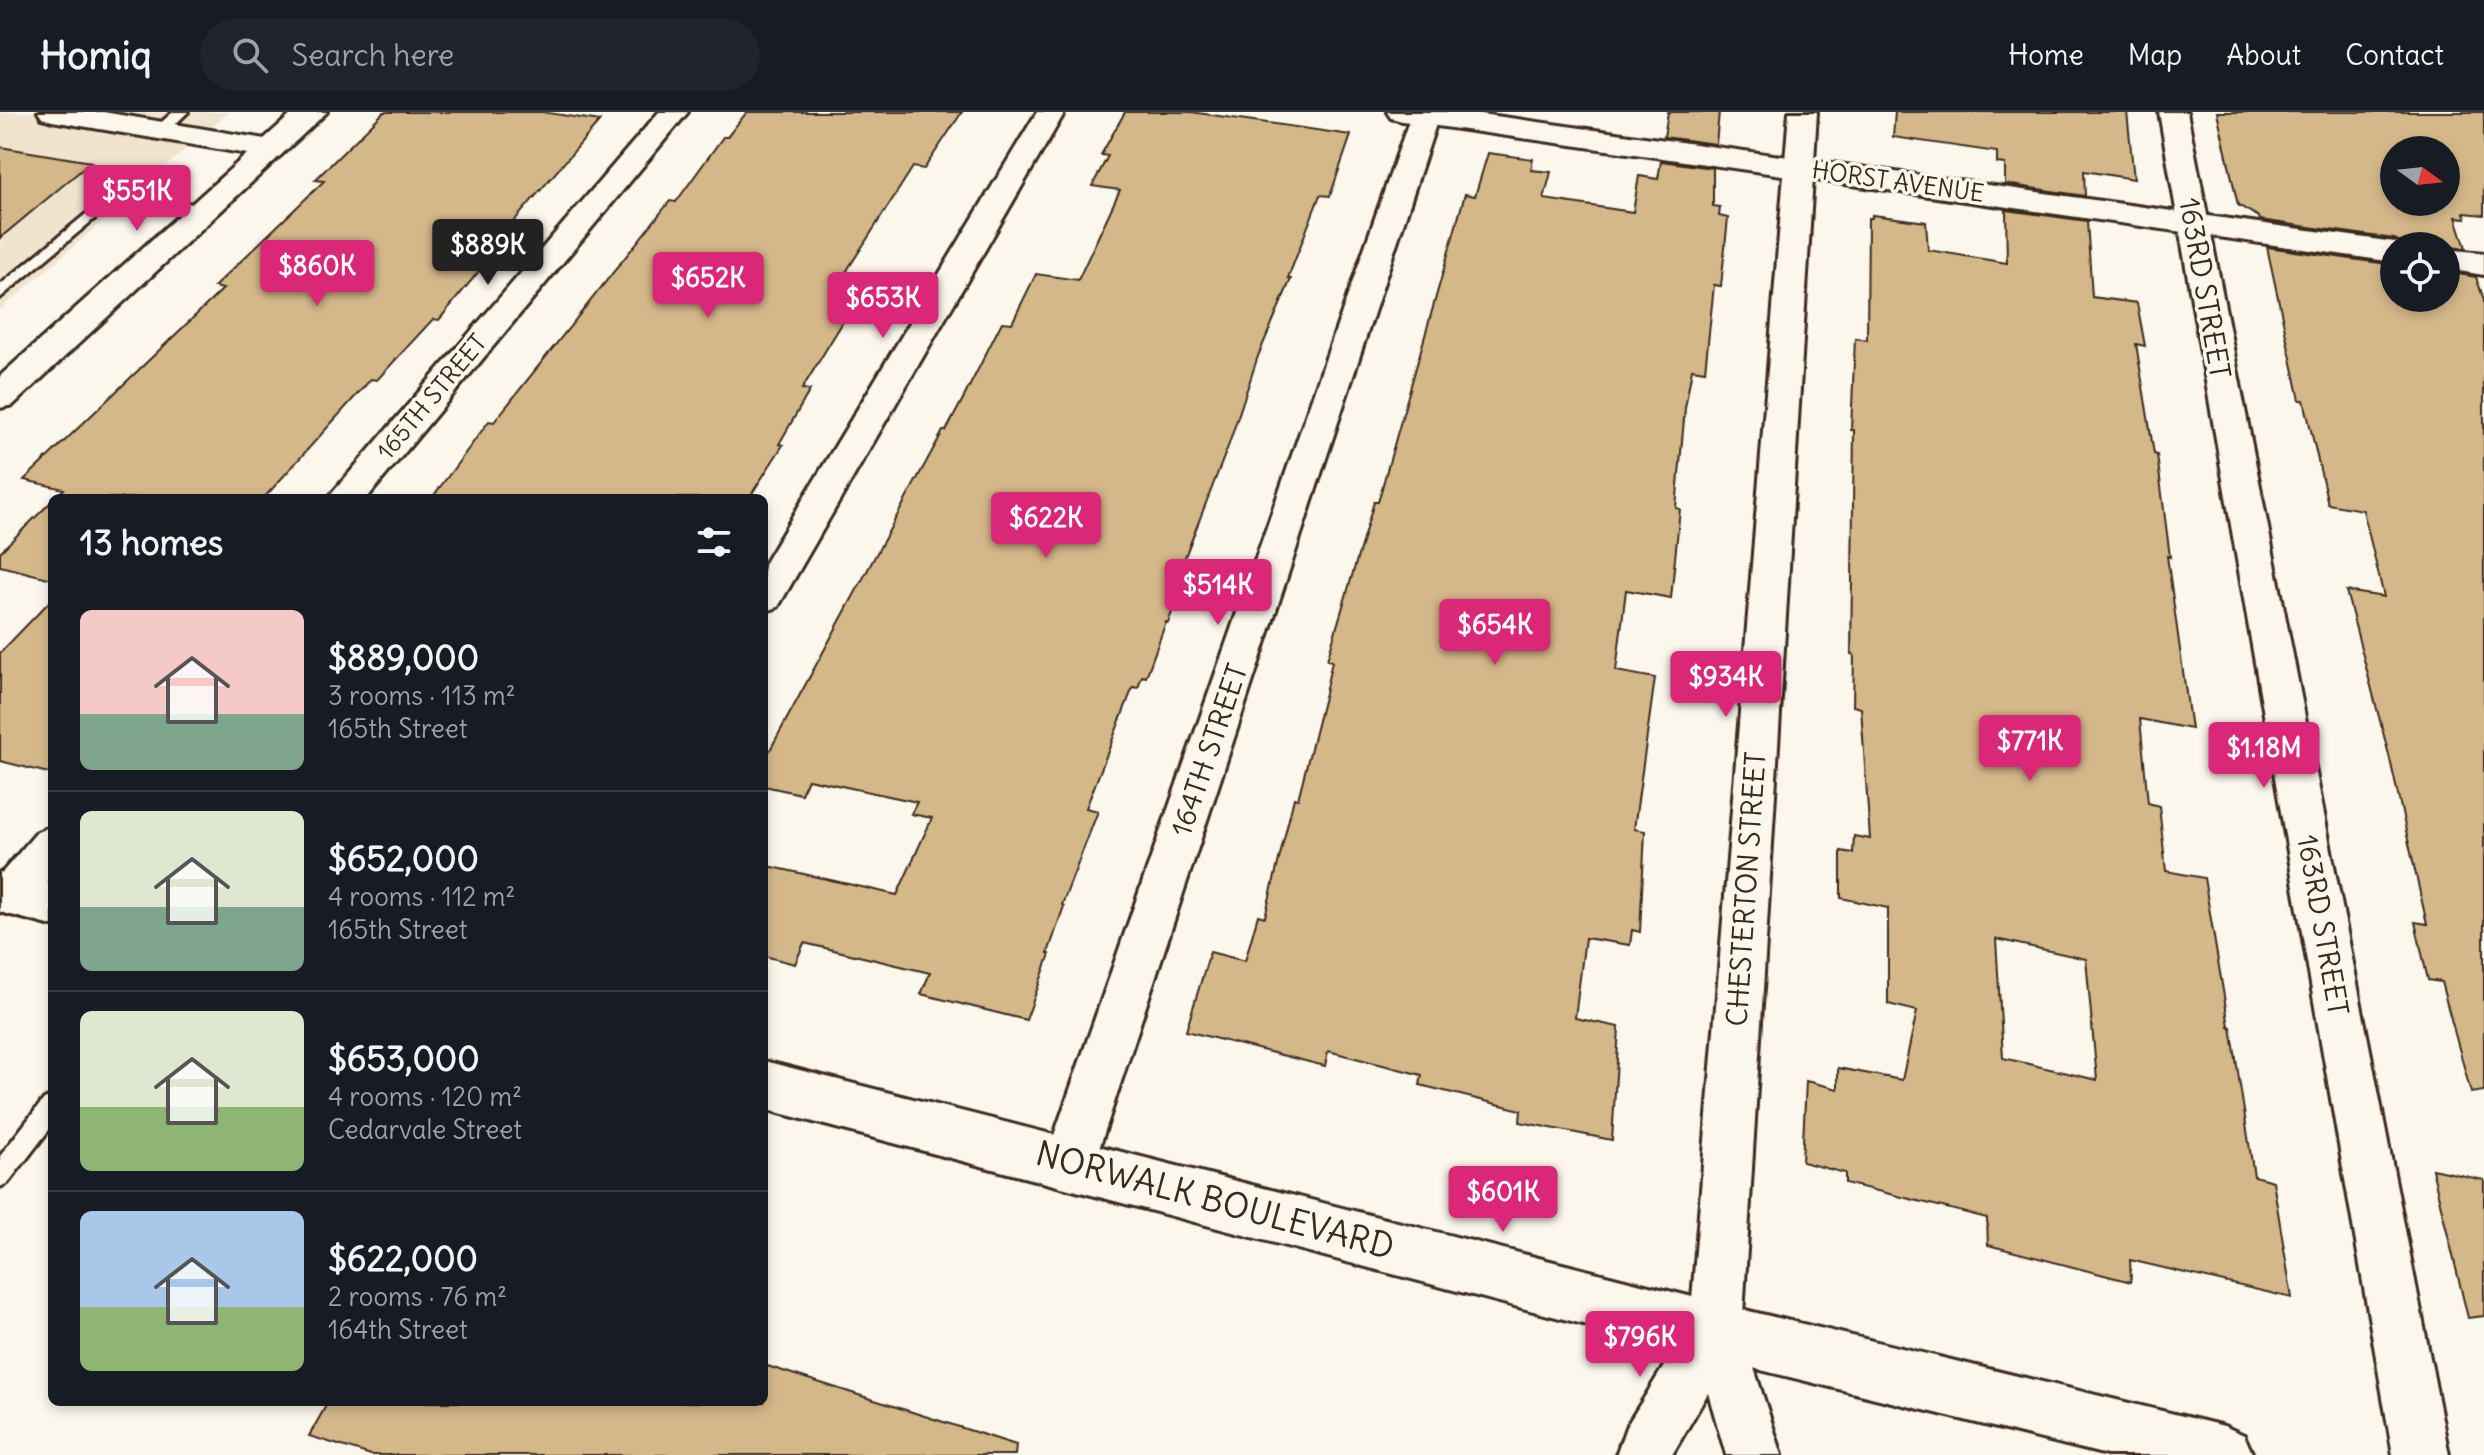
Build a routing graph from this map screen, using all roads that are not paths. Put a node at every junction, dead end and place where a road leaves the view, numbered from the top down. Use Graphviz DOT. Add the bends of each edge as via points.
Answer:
graph roads {
  1 [pos="52,112"];
  2 [pos="312,112"];
  3 [pos="674,112"];
  4 [pos="1051,112"];
  5 [pos="1803,112"];
  6 [pos="2173,112"];
  7 [pos="1418,113"];
  8 [pos="171,121"];
  9 [pos="271,149"];
  10 [pos="1799,168"];
  11 [pos="204,210"];
  12 [pos="2193,223"];
  13 [pos="2380,250"];
  14 [pos="2460,261"];
  15 [pos="2484,264"];
  16 [pos="0,293"];
  17 [pos="0,396"];
  18 [pos="349,494"];
  19 [pos="768,590"];
  20 [pos="48,852"];
  21 [pos="21,898"];
  22 [pos="768,1086"];
  23 [pos="48,1112"];
  24 [pos="1070,1161"];
  25 [pos="0,1175"];
  26 [pos="1716,1331"];
  27 [pos="1644,1455"];
  28 [pos="1754,1455"];
  29 [pos="2224,1455"];
  30 [pos="2421,1455"];
  1 -- 8 [label="street"];
  2 -- 9 [label="street"];
  3 -- 18 [label="street, 165TH STREET"];
  4 -- 19 [label="street"];
  5 -- 10 [label="street, CHESTERTON STREET"];
  6 -- 12 [label="street, 163RD STREET"];
  7 -- 10 [label="street, HORST AVENUE"];
  7 -- 24 [label="street, 164TH STREET"];
  8 -- 9 [label="street"];
  9 -- 11 [label="street"];
  10 -- 12 [label="street, HORST AVENUE"];
  10 -- 26 [label="street, CHESTERTON STREET"];
  11 -- 16 [label="lane" via="115,194"];
  11 -- 17 [label="street"];
  12 -- 13 [label="street, HORST AVENUE"];
  12 -- 30 [label="street, 163RD STREET"];
  14 -- 15 [label="street"];
  20 -- 21 [label="street"];
  22 -- 24 [label="street, NORWALK BOULEVARD"];
  23 -- 25 [label="lane"];
  24 -- 26 [label="street, NORWALK BOULEVARD"];
  26 -- 27 [label="street"];
  26 -- 28 [label="street"];
  26 -- 29 [label="street, NORWALK BOULEVARD"];
}
